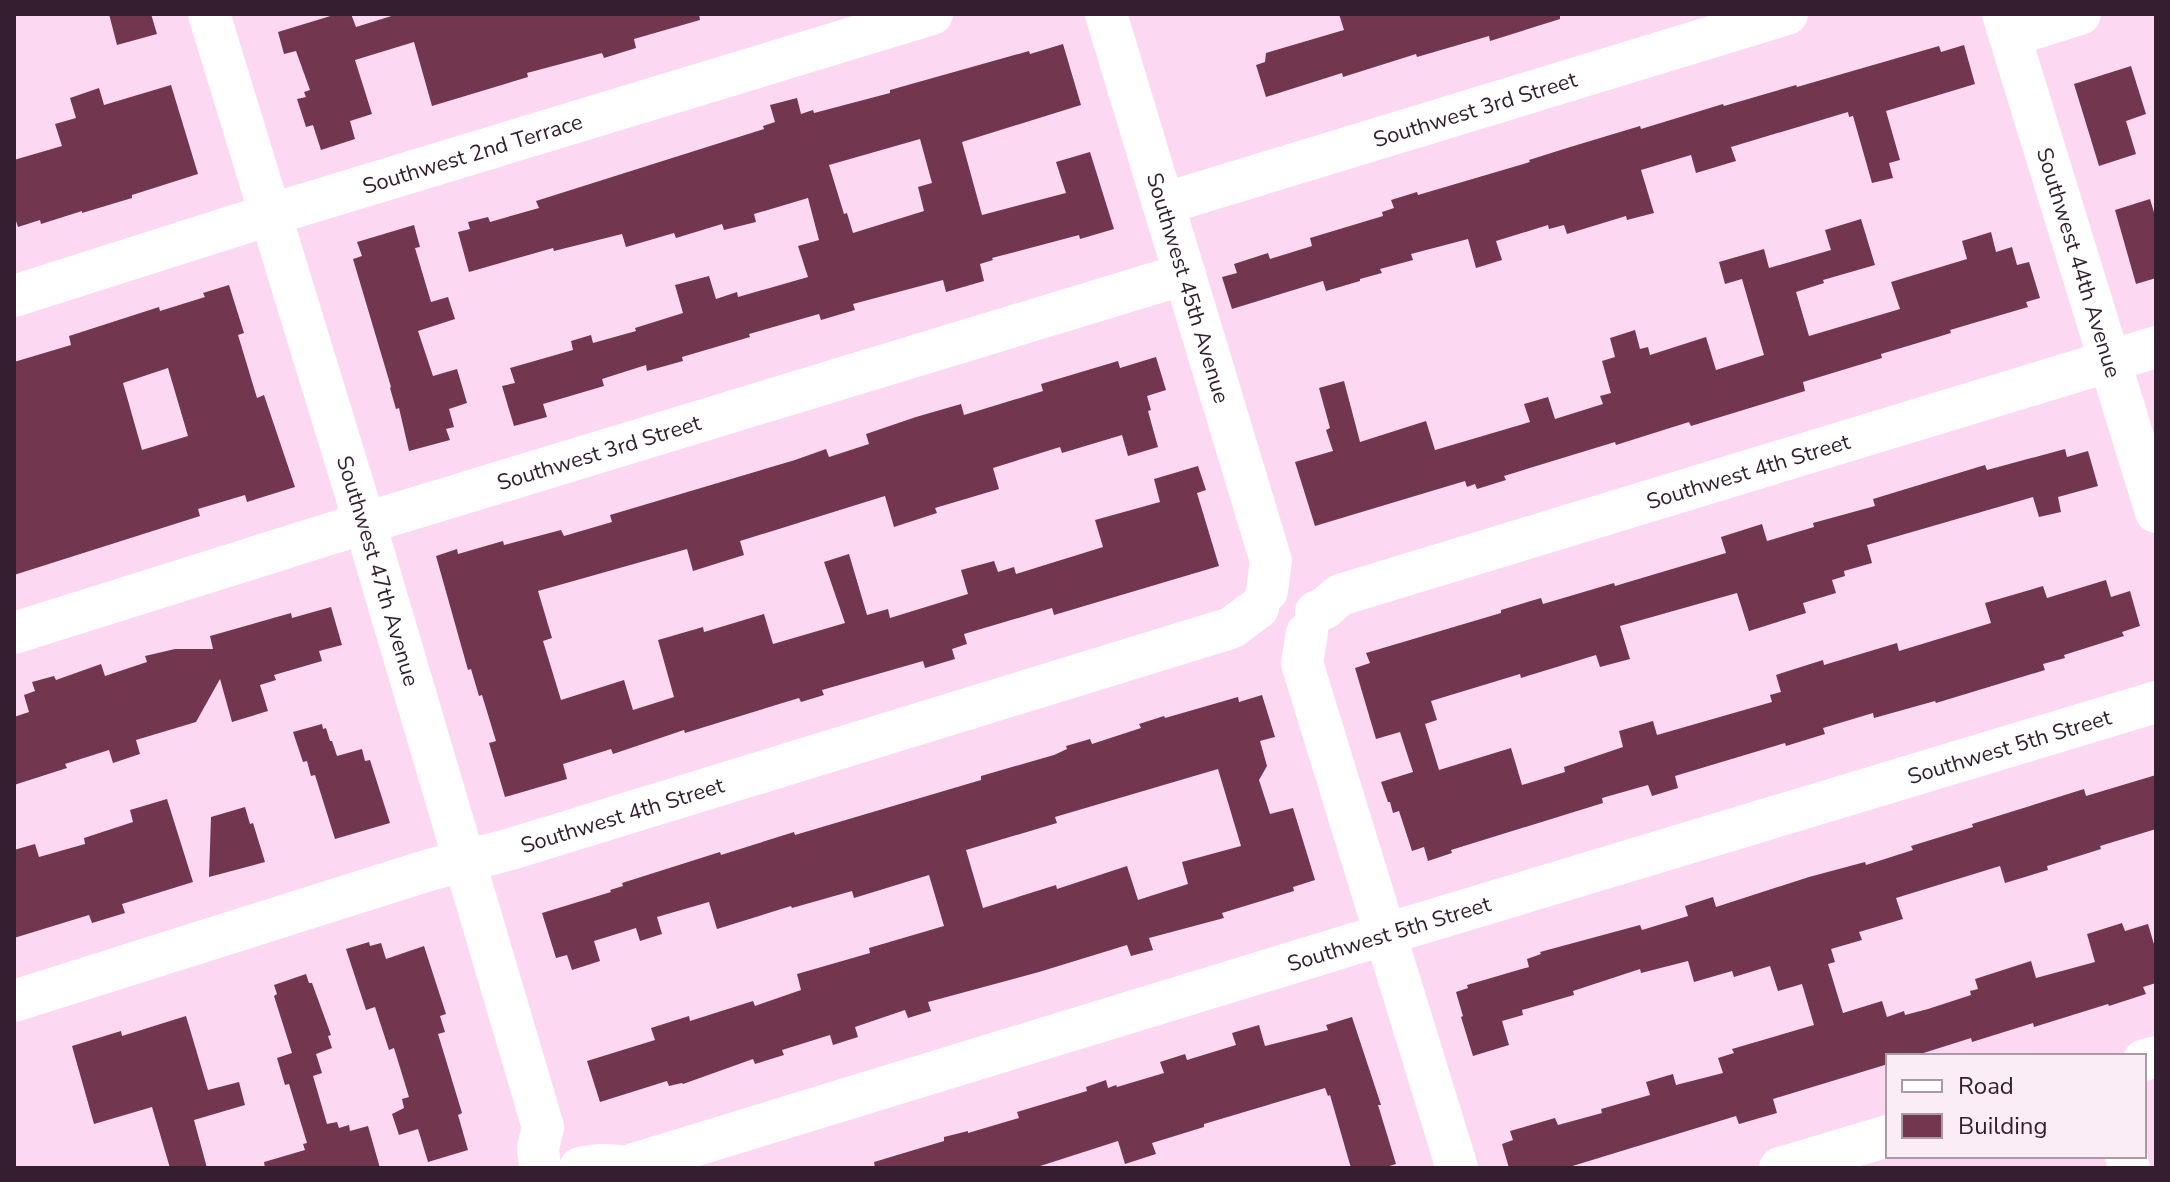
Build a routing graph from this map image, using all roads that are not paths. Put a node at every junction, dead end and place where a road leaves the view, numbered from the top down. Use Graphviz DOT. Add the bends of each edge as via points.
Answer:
graph roads {
  1 [pos="209,14"];
  2 [pos="932,14"];
  3 [pos="1106,14"];
  4 [pos="1787,14"];
  5 [pos="2080,14"];
  6 [pos="2007,25"];
  7 [pos="1163,204"];
  8 [pos="269,215"];
  9 [pos="1185,274"];
  10 [pos="14,296"];
  11 [pos="2156,347"];
  12 [pos="2110,361"];
  13 [pos="2156,512"];
  14 [pos="365,524"];
  15 [pos="1286,612"];
  16 [pos="14,633"];
  17 [pos="2156,702"];
  18 [pos="465,861"];
  19 [pos="1386,934"];
  20 [pos="14,1001"];
  21 [pos="1886,1137"];
  22 [pos="558,1160"];
  23 [pos="624,1168"];
  24 [pos="1457,1168"];
  25 [pos="1780,1168"];
  1 -- 8 [label="street, Southwest 47th Avenue"];
  2 -- 8 [label="street, Southwest 2nd Terrace"];
  3 -- 7 [label="street, Southwest 45th Avenue"];
  4 -- 7 [label="street, Southwest 3rd Street"];
  5 -- 6 [label="street"];
  6 -- 12 [label="street, Southwest 44th Avenue"];
  7 -- 9 [label="street, Southwest 45th Avenue"];
  8 -- 10 [label="street, Southwest 2nd Terrace"];
  8 -- 14 [label="street, Southwest 47th Avenue"];
  9 -- 14 [label="street, Southwest 3rd Street"];
  9 -- 15 [label="street, Southwest 45th Avenue"];
  11 -- 12 [label="street, Southwest 4th Street"];
  12 -- 13 [label="street, Southwest 44th Avenue"];
  12 -- 15 [label="street, Southwest 4th Street"];
  14 -- 16 [label="street, Southwest 3rd Street"];
  14 -- 18 [label="street, Southwest 47th Avenue"];
  15 -- 18 [label="street, Southwest 4th Street"];
  15 -- 19 [label="street, Southwest 45th Avenue"];
  17 -- 19 [label="street, Southwest 5th Street"];
  18 -- 20 [label="street, Southwest 4th Street"];
  18 -- 22 [label="street, Southwest 47th Avenue"];
  19 -- 23 [label="street, Southwest 5th Street"];
  19 -- 24 [label="street, Southwest 45th Avenue"];
  21 -- 25 [label="street"];
  22 -- 23 [label="street, Southwest 5th Street"];
}
